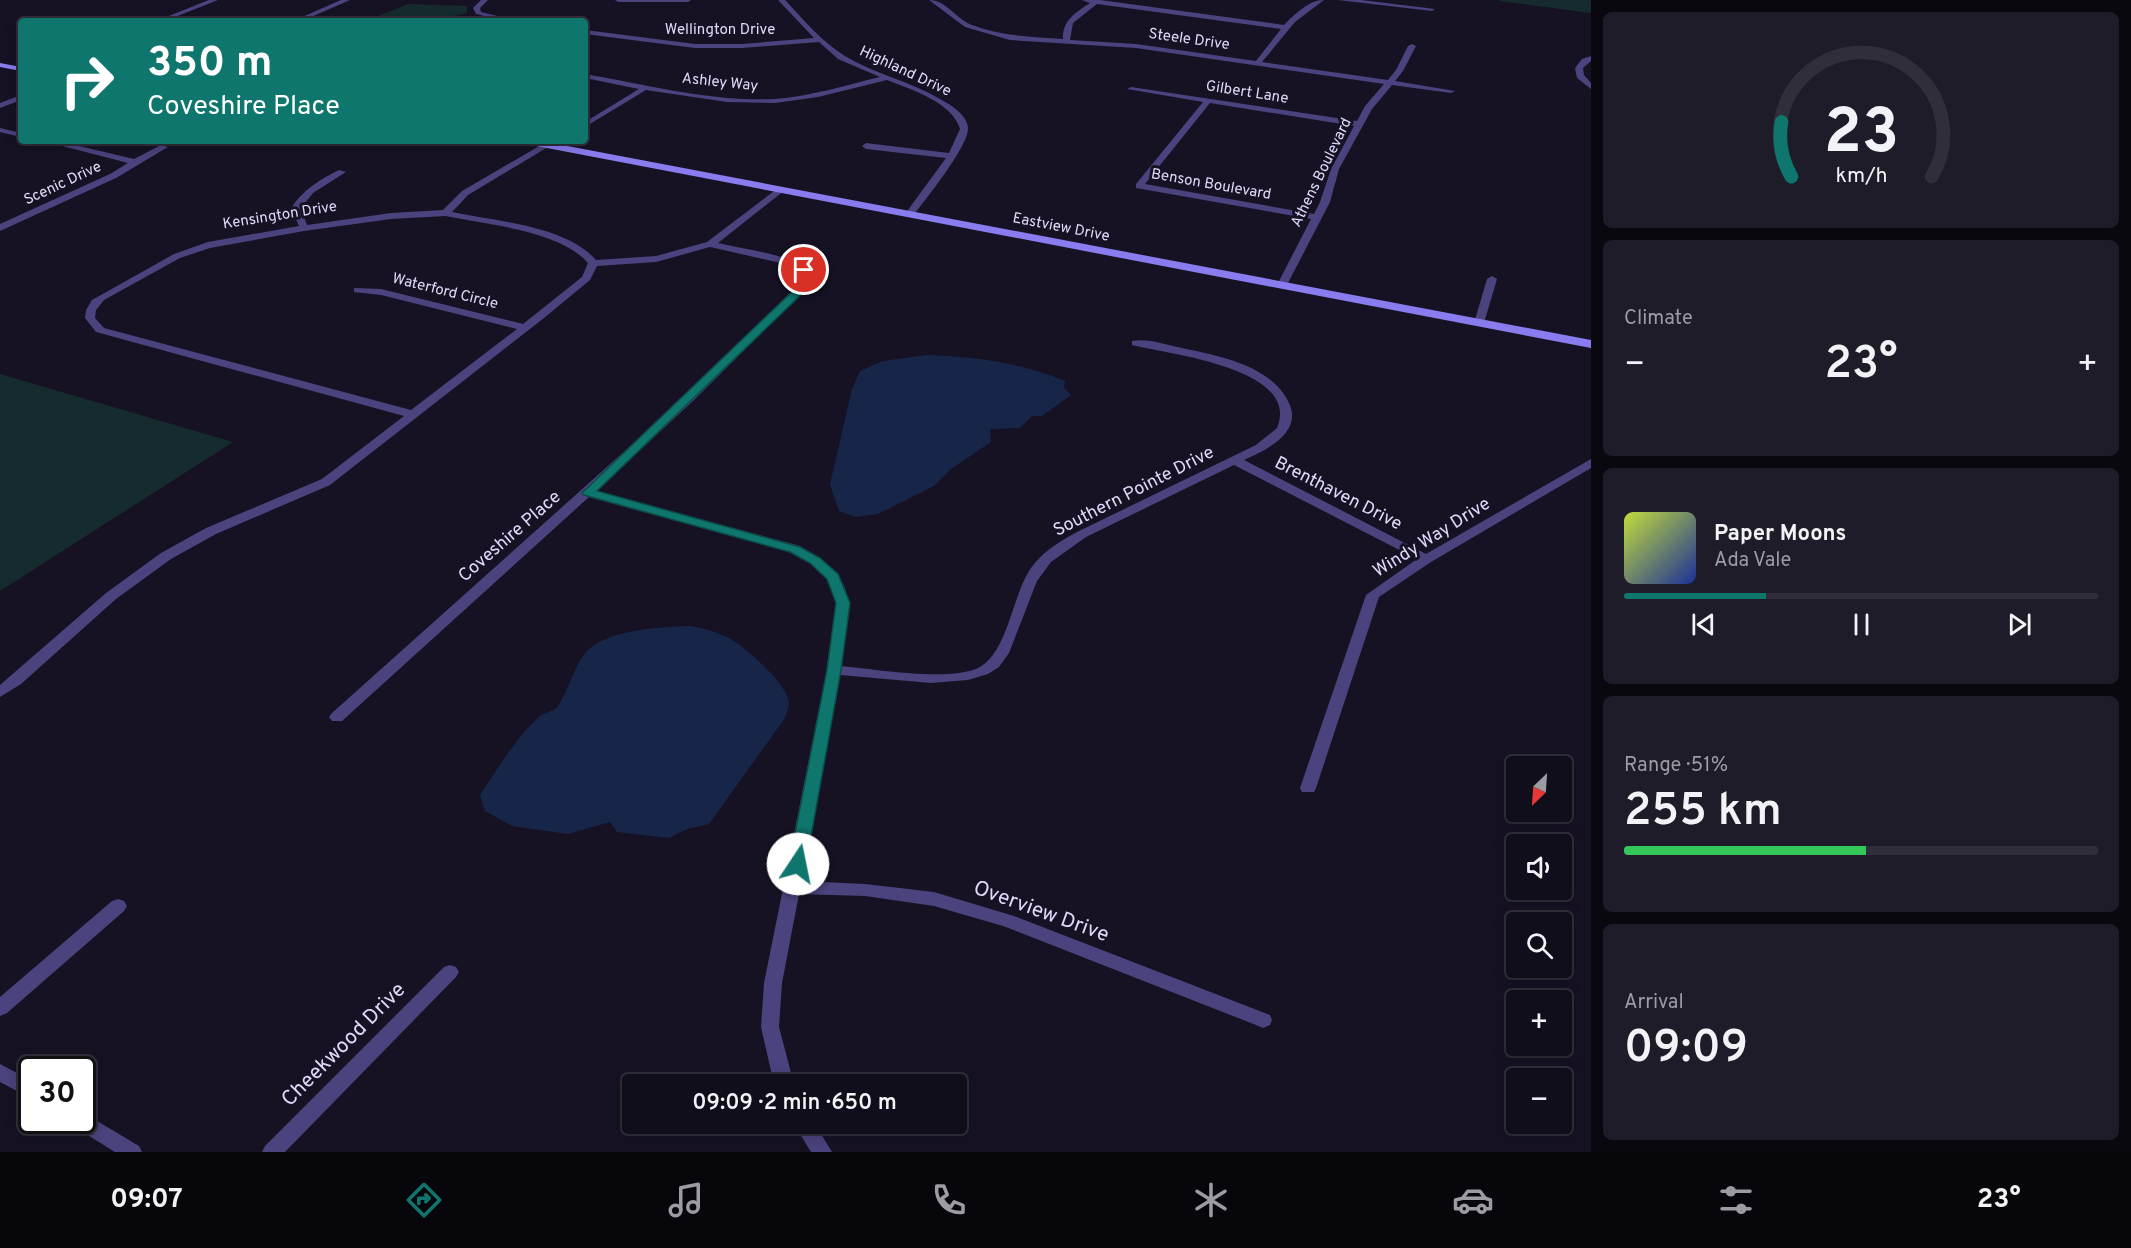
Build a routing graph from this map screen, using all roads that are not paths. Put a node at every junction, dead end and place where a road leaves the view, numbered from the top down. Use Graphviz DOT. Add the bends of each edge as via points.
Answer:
graph roads {
  1 [pos="215,0"];
  2 [pos="347,0"];
  3 [pos="485,0"];
  4 [pos="618,0"];
  5 [pos="688,0"];
  6 [pos="781,0"];
  7 [pos="932,0"];
  8 [pos="1084,0"];
  9 [pos="1321,0"];
  10 [pos="1341,0"];
  11 [pos="1095,2"];
  12 [pos="1432,9"];
  13 [pos="167,18"];
  14 [pos="303,18"];
  15 [pos="501,18"];
  16 [pos="1285,27"];
  17 [pos="588,32"];
  18 [pos="820,40"];
  19 [pos="1067,42"];
  20 [pos="1412,46"];
  21 [pos="1591,58"];
  22 [pos="1257,63"];
  23 [pos="0,65"];
  24 [pos="18,68"];
  25 [pos="588,77"];
  26 [pos="887,78"];
  27 [pos="1388,82"];
  28 [pos="644,86"];
  29 [pos="1591,87"];
  30 [pos="1131,89"];
  31 [pos="1451,91"];
  32 [pos="18,98"];
  33 [pos="1208,100"];
  34 [pos="0,106"];
  35 [pos="588,115"];
  36 [pos="588,123"];
  37 [pos="1360,124"];
  38 [pos="0,130"];
  39 [pos="18,134"];
  40 [pos="60,144"];
  41 [pos="548,144"];
  42 [pos="561,144"];
  43 [pos="164,147"];
  44 [pos="866,147"];
  45 [pos="950,156"];
  46 [pos="135,162"];
  47 [pos="342,172"];
  48 [pos="781,190"];
  49 [pos="446,213"];
  50 [pos="910,214"];
  51 [pos="1315,218"];
  52 [pos="0,228"];
  53 [pos="304,228"];
  54 [pos="710,244"];
  55 [pos="593,263"];
  56 [pos="1492,279"];
  57 [pos="1282,285"];
  58 [pos="358,290"];
  59 [pos="1479,323"];
  60 [pos="524,327"];
  61 [pos="1136,343"];
  62 [pos="1591,344"];
  63 [pos="412,414"];
  64 [pos="1234,460"];
  65 [pos="1591,463"];
  66 [pos="589,493"];
  67 [pos="1426,559"];
  68 [pos="834,670"];
  69 [pos="0,692"];
  70 [pos="337,717"];
  71 [pos="1308,788"];
  72 [pos="793,887"];
  73 [pos="118,906"];
  74 [pos="450,972"];
  75 [pos="0,1008"];
  76 [pos="1263,1020"];
  77 [pos="0,1071"];
  78 [pos="782,1074"];
  79 [pos="18,1082"];
  80 [pos="96,1130"];
  81 [pos="810,1134"];
  82 [pos="132,1152"];
  83 [pos="272,1152"];
  84 [pos="822,1152"];
  1 -- 13 [label="street"];
  2 -- 14 [label="street"];
  3 -- 15 [label="street" via="476,8 478,13"];
  4 -- 5 [label="street"];
  6 -- 18 [label="street, Highland Drive"];
  7 -- 19 [label="street, Steele Drive" via="967,26 991,34"];
  8 -- 11 [label="street"];
  9 -- 16 [label="street" via="1299,12"];
  10 -- 12 [label="street"];
  11 -- 16 [label="street"];
  11 -- 19 [label="street" via="1068,25"];
  16 -- 22 [label="street"];
  17 -- 18 [label="street, Wellington Drive" via="697,46"];
  18 -- 26 [label="street, Highland Drive" via="843,58"];
  19 -- 22 [label="street, Steele Drive" via="1136,46"];
  20 -- 27 [label="street, Athens Boulevard" via="1399,71"];
  21 -- 29 [label="street" via="1579,68 1580,76"];
  22 -- 27 [label="street, Steele Drive"];
  23 -- 24 [label="street"];
  25 -- 28 [label="street, Ashley Way"];
  26 -- 28 [label="street, Ashley Way" via="778,101 721,99"];
  26 -- 45 [label="street, Highland Drive" via="945,103 961,117 964,128"];
  27 -- 31 [label="street, Steele Drive"];
  27 -- 37 [label="street, Athens Boulevard"];
  28 -- 35 [label="street"];
  28 -- 36 [label="street" via="642,91"];
  30 -- 33 [label="street, Gilbert Lane"];
  32 -- 34 [label="street"];
  33 -- 37 [label="street, Gilbert Lane"];
  33 -- 51 [label="street, Benson Boulevard" via="1139,186"];
  37 -- 51 [label="street, Athens Boulevard" via="1335,169 1325,202"];
  38 -- 39 [label="street"];
  40 -- 46 [label="street, Scenic Drive"];
  41 -- 49 [label="street" via="465,193"];
  42 -- 48 [label="street, Eastview Drive"];
  43 -- 46 [label="street, Scenic Drive"];
  44 -- 45 [label="street"];
  45 -- 50 [label="street, Highland Drive"];
  46 -- 52 [label="street, Scenic Drive"];
  47 -- 53 [label="street" via="303,196 296,208"];
  48 -- 50 [label="street, Eastview Drive"];
  48 -- 54 [label="street"];
  49 -- 53 [label="street, Kensington Drive" via="402,214"];
  49 -- 55 [label="street, Kensington Drive" via="554,236 584,251"];
  50 -- 57 [label="street, Eastview Drive"];
  51 -- 57 [label="street, Athens Boulevard"];
  53 -- 63 [label="street, Kensington Drive" via="208,245 177,256 100,298 90,308 90,320 109,333"];
  54 -- 55 [label="street" via="656,259"];
  54 -- 66 [label="street, Coveshire Place" via="794,263 804,270 803,287"];
  55 -- 60 [label="street" via="586,278"];
  56 -- 59 [label="street"];
  57 -- 59 [label="street, Eastview Drive"];
  58 -- 60 [label="street, Waterford Circle" via="381,292"];
  59 -- 62 [label="street, Eastview Drive"];
  60 -- 63 [label="street"];
  61 -- 64 [label="street, Southern Pointe Drive" via="1246,371 1270,384 1282,397 1287,420 1281,434"];
  63 -- 69 [label="street" via="326,482 211,531 166,556 111,596"];
  64 -- 67 [label="street, Brenthaven Drive"];
  64 -- 68 [label="street, Southern Pointe Drive" via="1068,543 1037,569 1022,596 1003,654 985,671 962,677 921,677"];
  65 -- 67 [label="street, Windy Way Drive"];
  66 -- 68 [label="street" via="785,546 815,560 833,577 843,603"];
  66 -- 70 [label="street, Coveshire Place"];
  67 -- 71 [label="street, Windy Way Drive" via="1373,596"];
  68 -- 72 [label="street"];
  72 -- 76 [label="street, Overview Drive" via="865,890 934,899 1008,921"];
  72 -- 78 [label="street" via="773,983 770,1027"];
  73 -- 75 [label="street"];
  74 -- 83 [label="street, Cheekwood Drive"];
  77 -- 79 [label="street"];
  80 -- 82 [label="street"];
  81 -- 84 [label="street"];
}
